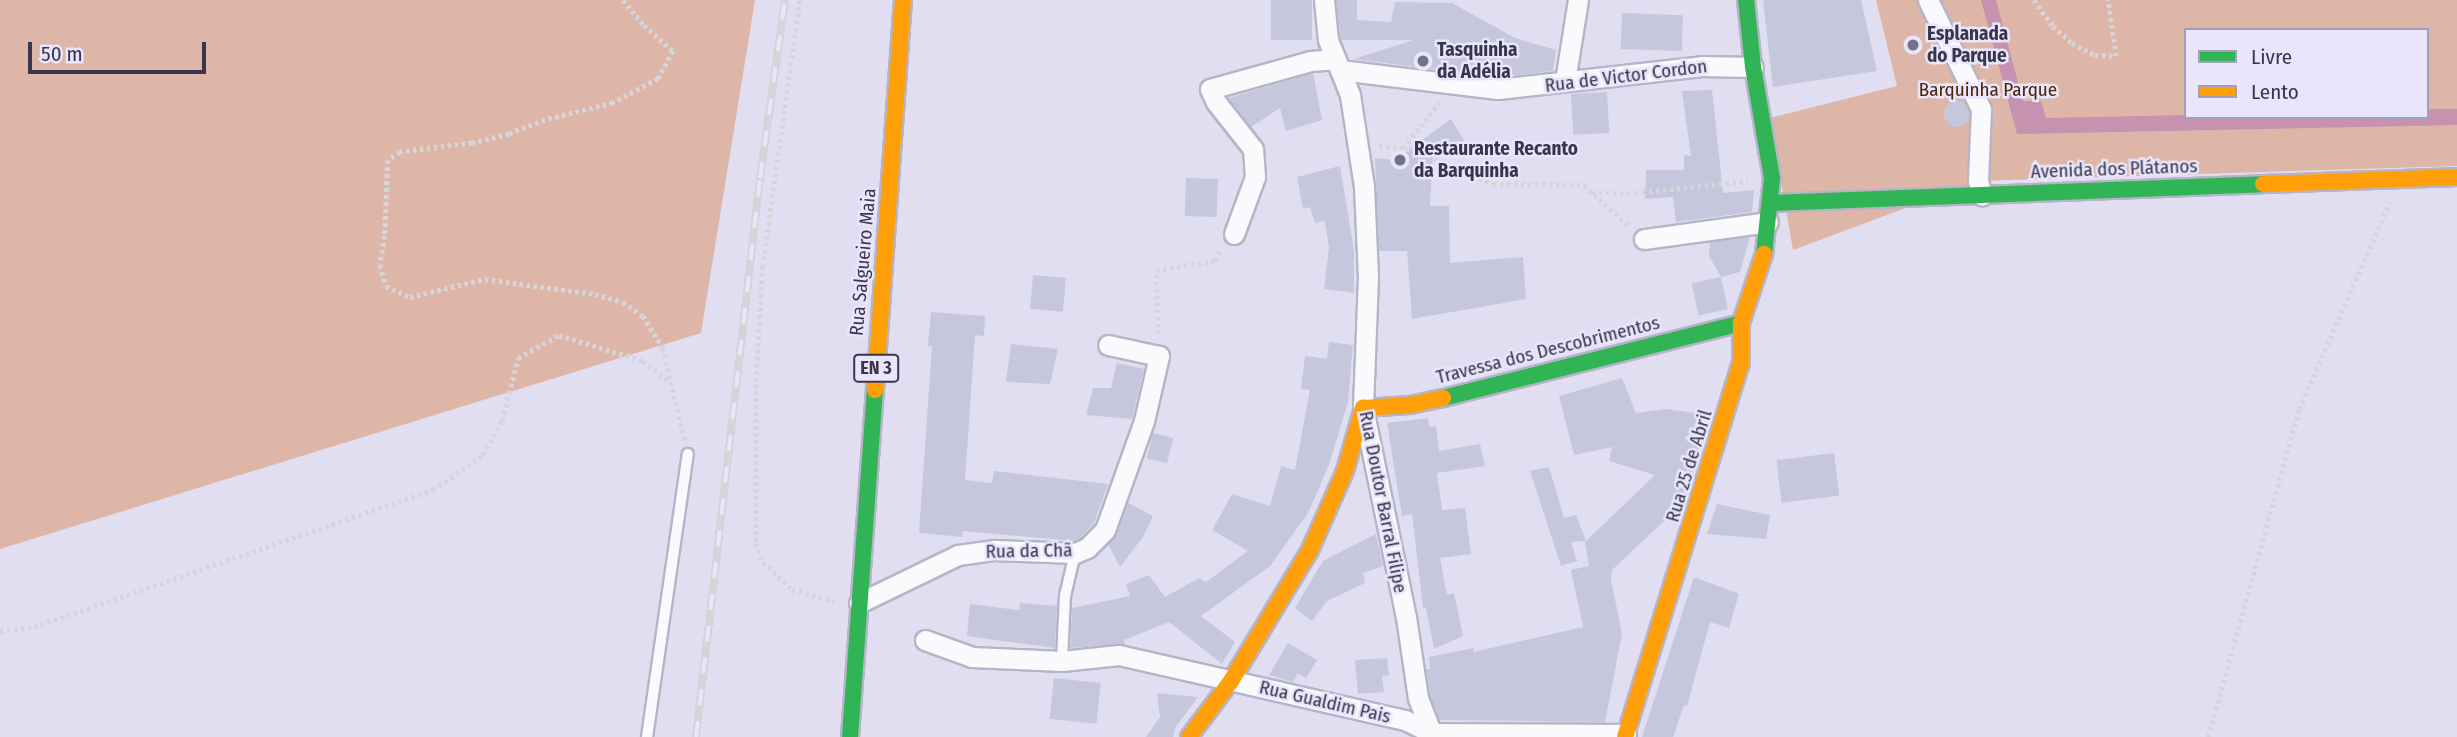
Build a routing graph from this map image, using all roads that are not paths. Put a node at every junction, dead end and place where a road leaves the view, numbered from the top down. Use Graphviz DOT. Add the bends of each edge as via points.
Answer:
graph roads {
  1 [pos="903,0"];
  2 [pos="1325,0"];
  3 [pos="1578,0"];
  4 [pos="1746,0"];
  5 [pos="1928,0"];
  6 [pos="1338,65"];
  7 [pos="1753,67"];
  8 [pos="1565,80"];
  9 [pos="2457,177"];
  10 [pos="1982,195"];
  11 [pos="1772,203"];
  12 [pos="1768,222"];
  13 [pos="1234,234"];
  14 [pos="1644,239"];
  15 [pos="1741,323"];
  16 [pos="1108,345"];
  17 [pos="1363,408"];
  18 [pos="688,454"];
  19 [pos="1075,553"];
  20 [pos="859,603"];
  21 [pos="926,640"];
  22 [pos="1062,661"];
  23 [pos="1231,681"];
  24 [pos="1433,735"];
  25 [pos="1625,735"];
  26 [pos="648,737"];
  27 [pos="850,737"];
  28 [pos="1189,737"];
  1 -- 20 [label="street, Rua Salgueiro Maia / EN 3"];
  2 -- 6 [label="street, Rua Doutor Barral Filipe" via="1328,40"];
  3 -- 8 [label="street"];
  4 -- 7 [label="street, Rua 25 de Abril"];
  5 -- 10 [label="street" via="1981,109 1978,181"];
  6 -- 8 [label="street, Rua de Victor Cordon" via="1498,89"];
  6 -- 13 [label="street" via="1310,61 1210,89 1253,149 1255,177"];
  6 -- 17 [label="street, Rua Doutor Barral Filipe" via="1350,95 1359,143 1368,277"];
  7 -- 8 [label="street, Rua de Victor Cordon" via="1702,66"];
  7 -- 11 [label="street, Rua 25 de Abril"];
  9 -- 10 [label="street, Avenida dos Plátanos"];
  10 -- 11 [label="street, Avenida dos Plátanos"];
  11 -- 12 [label="street, Rua 25 de Abril"];
  12 -- 14 [label="street"];
  12 -- 15 [label="street, Rua 25 de Abril" via="1766,248"];
  15 -- 17 [label="street, Travessa dos Descobrimentos" via="1473,392 1410,405"];
  15 -- 25 [label="street, Rua 25 de Abril" via="1741,363"];
  16 -- 19 [label="street, Rua da Chã" via="1159,356 1144,421 1105,530"];
  17 -- 23 [label="street" via="1329,513"];
  17 -- 24 [label="street, Rua Doutor Barral Filipe" via="1418,698"];
  18 -- 26 [label="lane"];
  19 -- 20 [label="street, Rua da Chã" via="995,550 958,555"];
  19 -- 22 [label="lane" via="1065,596"];
  20 -- 27 [label="street, Rua Salgueiro Maia / EN 3"];
  21 -- 22 [label="street, Rua Gualdim Pais" via="972,657"];
  22 -- 23 [label="street, Rua Gualdim Pais" via="1119,656"];
  23 -- 24 [label="street, Rua Gualdim Pais" via="1405,720"];
  23 -- 28 [label="street"];
  24 -- 25 [label="street, Rua Gualdim Pais"];
}
